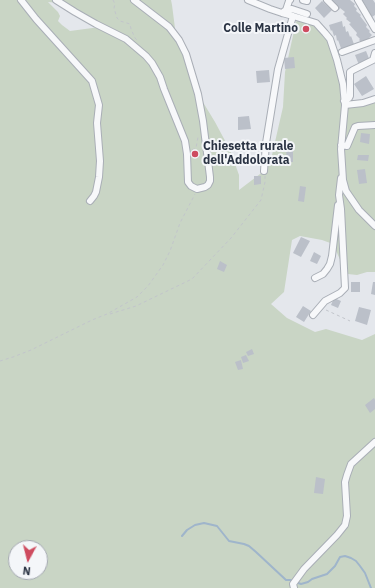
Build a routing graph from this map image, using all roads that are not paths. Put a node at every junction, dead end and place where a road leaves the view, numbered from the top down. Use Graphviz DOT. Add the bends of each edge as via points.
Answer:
graph roads {
  1 [pos="21,0"];
  2 [pos="56,0"];
  3 [pos="134,0"];
  4 [pos="248,0"];
  5 [pos="290,0"];
  6 [pos="327,0"];
  7 [pos="358,0"];
  8 [pos="335,8"];
  9 [pos="284,12"];
  10 [pos="307,14"];
  11 [pos="293,16"];
  12 [pos="375,29"];
  13 [pos="375,40"];
  14 [pos="342,52"];
  15 [pos="375,53"];
  16 [pos="375,99"];
  17 [pos="344,103"];
  18 [pos="375,124"];
  19 [pos="341,145"];
  20 [pos="342,169"];
  21 [pos="264,171"];
  22 [pos="339,195"];
  23 [pos="90,201"];
  24 [pos="375,226"];
  25 [pos="315,278"];
  26 [pos="313,315"];
  27 [pos="375,442"];
  28 [pos="294,586"];
  1 -- 23 [label="street" via="94,86 99,105 97,123 100,161 96,192"];
  2 -- 3 [label="street" via="126,39 152,63 183,135 188,182 197,189 204,187 208,185 210,177 198,94 188,58 169,27"];
  4 -- 9 [label="street"];
  5 -- 9 [label="street"];
  6 -- 8 [label="street"];
  7 -- 12 [label="street"];
  9 -- 10 [label="street" via="292,9"];
  9 -- 11 [label="street"];
  11 -- 17 [label="street" via="316,23 330,39 342,78"];
  11 -- 21 [label="street" via="278,69"];
  13 -- 14 [label="street"];
  15 -- 17 [label="street" via="371,62 350,72 350,96"];
  16 -- 17 [label="street" via="363,103"];
  17 -- 19 [label="street"];
  18 -- 19 [label="street" via="355,127 347,146"];
  19 -- 20 [label="street"];
  20 -- 22 [label="street"];
  20 -- 24 [label="street" via="346,191 359,210"];
  22 -- 25 [label="street" via="330,264 323,274"];
  22 -- 26 [label="street" via="344,288 325,301"];
  27 -- 28 [label="street" via="351,464 347,475 345,525 304,569"];
}
